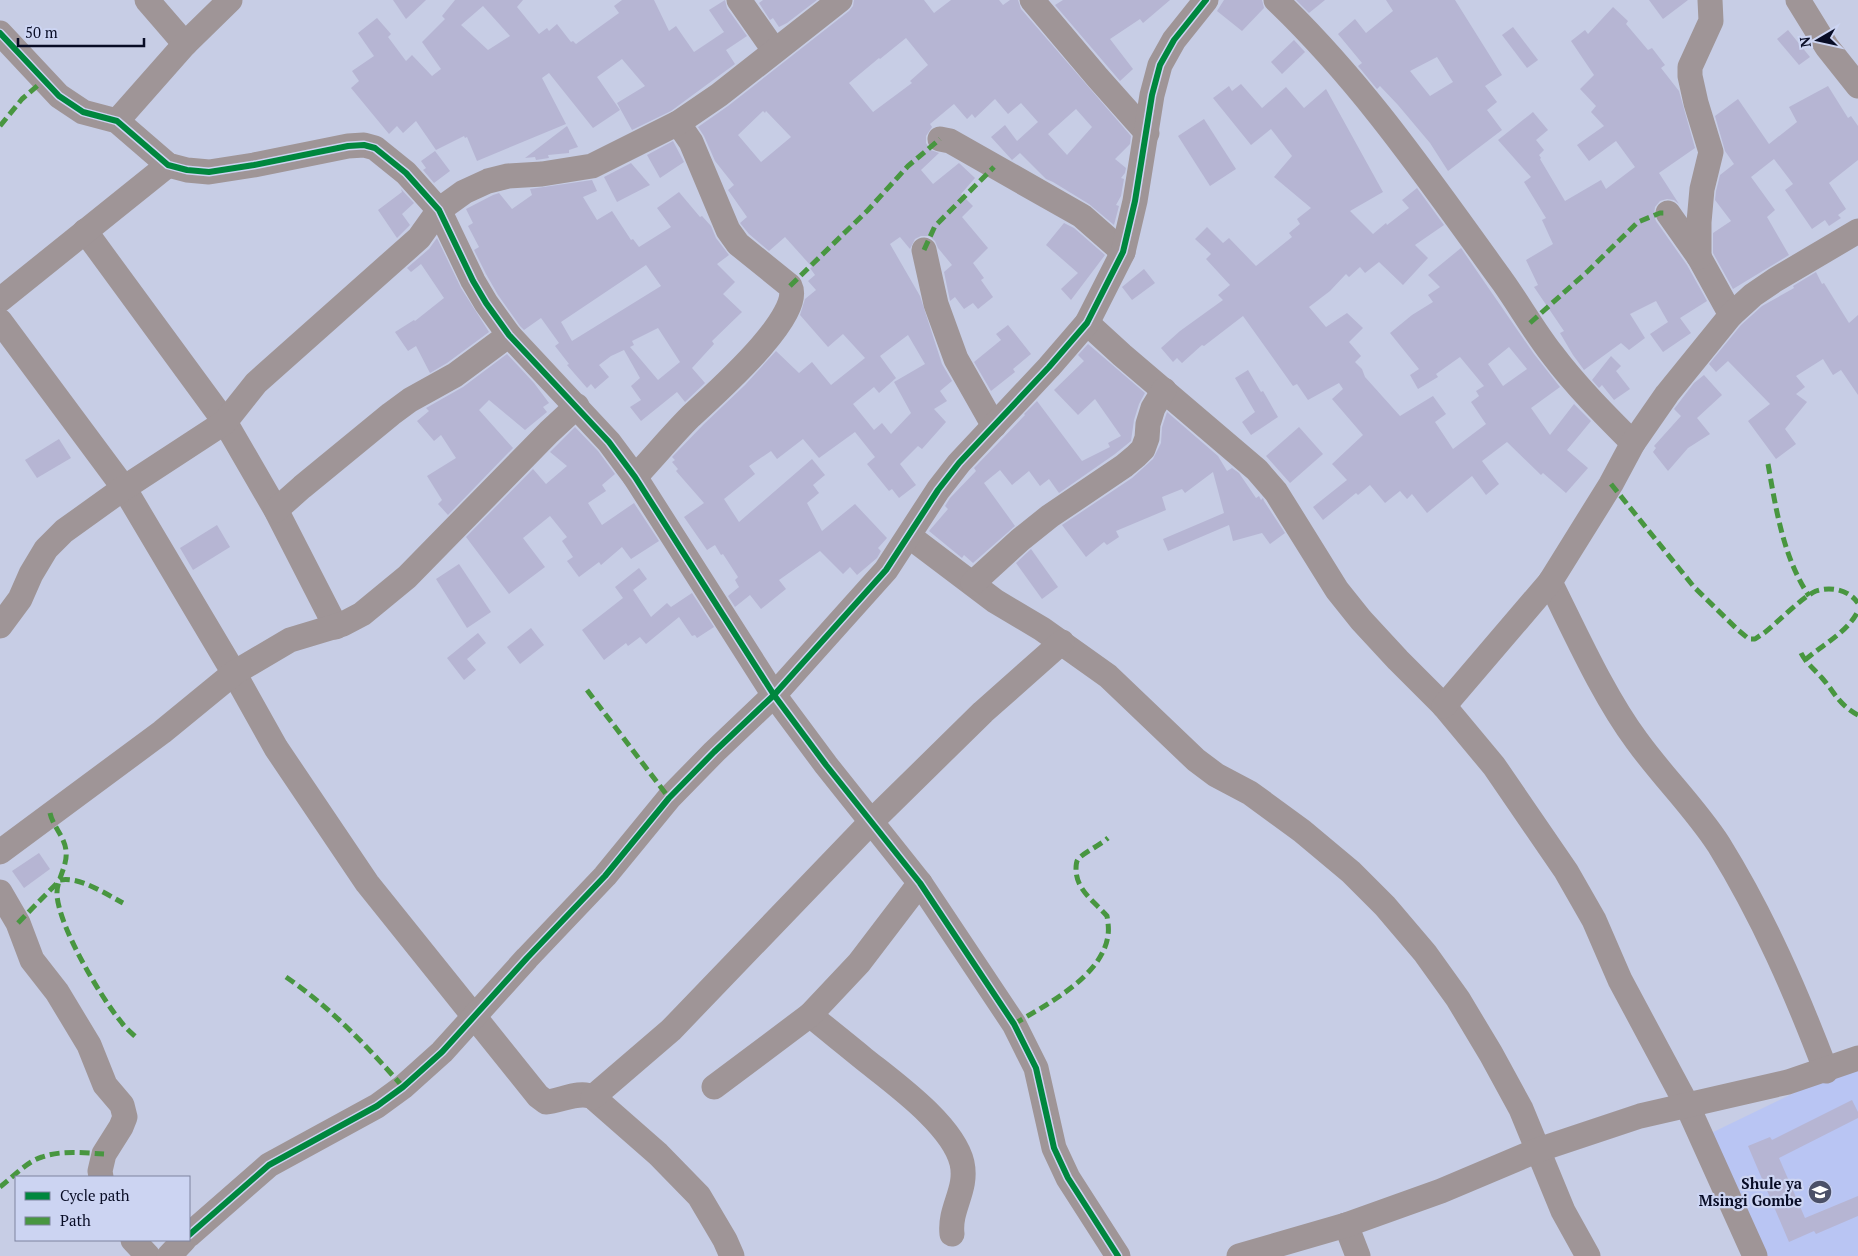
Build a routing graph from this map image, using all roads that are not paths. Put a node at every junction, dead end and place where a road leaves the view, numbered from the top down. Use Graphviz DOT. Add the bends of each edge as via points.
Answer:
graph roads {
  1 [pos="147,0"];
  2 [pos="230,0"];
  3 [pos="740,0"];
  4 [pos="840,0"];
  5 [pos="1032,0"];
  6 [pos="1206,0"];
  7 [pos="1276,0"];
  8 [pos="1710,0"];
  9 [pos="1798,0"];
  10 [pos="0,33"];
  11 [pos="185,44"];
  12 [pos="774,50"];
  13 [pos="1858,86"];
  14 [pos="117,121"];
  15 [pos="678,123"];
  16 [pos="1147,133"];
  17 [pos="940,139"];
  18 [pos="168,165"];
  19 [pos="439,210"];
  20 [pos="1668,213"];
  21 [pos="1858,230"];
  22 [pos="85,231"];
  23 [pos="924,250"];
  24 [pos="1123,252"];
  25 [pos="1699,257"];
  26 [pos="0,300"];
  27 [pos="1731,315"];
  28 [pos="0,321"];
  29 [pos="1087,322"];
  30 [pos="509,336"];
  31 [pos="1164,390"];
  32 [pos="577,406"];
  33 [pos="224,422"];
  34 [pos="994,426"];
  35 [pos="1633,443"];
  36 [pos="635,476"];
  37 [pos="124,488"];
  38 [pos="276,510"];
  39 [pos="909,536"];
  40 [pos="1550,582"];
  41 [pos="973,583"];
  42 [pos="0,626"];
  43 [pos="336,626"];
  44 [pos="1062,642"];
  45 [pos="234,674"];
  46 [pos="774,695"];
  47 [pos="1444,706"];
  48 [pos="871,822"];
  49 [pos="0,852"];
  50 [pos="920,883"];
  51 [pos="0,892"];
  52 [pos="810,1015"];
  53 [pos="473,1017"];
  54 [pos="1858,1058"];
  55 [pos="1826,1071"];
  56 [pos="714,1087"];
  57 [pos="593,1097"];
  58 [pos="1687,1105"];
  59 [pos="1538,1150"];
  60 [pos="101,1176"];
  61 [pos="1346,1225"];
  62 [pos="190,1234"];
  63 [pos="952,1234"];
  64 [pos="134,1241"];
  65 [pos="183,1241"];
  66 [pos="148,1256"];
  67 [pos="169,1256"];
  68 [pos="732,1256"];
  69 [pos="1118,1256"];
  70 [pos="1239,1256"];
  71 [pos="1358,1256"];
  72 [pos="1588,1256"];
  73 [pos="1755,1256"];
  1 -- 11 [label="street"];
  2 -- 11 [label="street"];
  3 -- 12 [label="street"];
  4 -- 12 [label="street"];
  5 -- 16 [label="street"];
  6 -- 16 [label="street" via="1174,40 1160,65"];
  7 -- 35 [label="street" via="1382,116 1551,353"];
  8 -- 25 [label="street" via="1711,21 1690,67 1696,103 1711,152 1702,189"];
  9 -- 13 [label="street" via="1827,47"];
  10 -- 14 [label="street" via="59,96 83,112"];
  11 -- 14 [label="street"];
  12 -- 15 [label="street" via="719,96"];
  14 -- 18 [label="street"];
  15 -- 19 [label="street" via="592,166 488,181 464,192"];
  15 -- 36 [label="street" via="691,142 728,230 738,244 790,286 792,295 790,304 762,346"];
  16 -- 24 [label="street"];
  17 -- 24 [label="street" via="950,141 1082,216"];
  18 -- 19 [label="street" via="209,172 364,145 375,148 406,173"];
  18 -- 22 [label="street"];
  19 -- 30 [label="street" via="473,281"];
  19 -- 33 [label="street" via="419,238 256,383"];
  20 -- 25 [label="street"];
  21 -- 27 [label="street" via="1775,280"];
  22 -- 26 [label="street"];
  22 -- 33 [label="street"];
  23 -- 34 [label="street" via="936,304 956,359"];
  24 -- 29 [label="street"];
  25 -- 27 [label="street"];
  27 -- 35 [label="street" via="1667,394"];
  28 -- 37 [label="street"];
  29 -- 31 [label="street"];
  29 -- 34 [label="street"];
  30 -- 32 [label="street"];
  30 -- 38 [label="street" via="455,375 391,414"];
  31 -- 41 [label="street" via="1153,408 1147,438 1136,456 1050,516"];
  31 -- 47 [label="street" via="1257,470 1276,492 1337,590 1361,620"];
  32 -- 36 [label="street"];
  32 -- 43 [label="street" via="407,577 362,614"];
  33 -- 37 [label="street"];
  33 -- 38 [label="street"];
  34 -- 39 [label="street" via="938,490"];
  35 -- 40 [label="street"];
  36 -- 46 [label="street"];
  37 -- 42 [label="street" via="64,531 46,549 20,599"];
  37 -- 45 [label="street"];
  38 -- 43 [label="street"];
  39 -- 41 [label="street"];
  39 -- 46 [label="street" via="886,570"];
  40 -- 47 [label="street"];
  40 -- 55 [label="street" via="1622,719 1700,818 1739,878 1794,990"];
  41 -- 44 [label="street"];
  43 -- 45 [label="street" via="290,640"];
  44 -- 48 [label="street" via="983,712"];
  44 -- 59 [label="street" via="1108,676 1196,760 1250,793 1302,831 1385,906 1458,999 1492,1054"];
  45 -- 49 [label="street" via="162,732"];
  45 -- 53 [label="street" via="276,748 367,883"];
  46 -- 48 [label="street"];
  46 -- 53 [label="street" via="669,798 605,876"];
  47 -- 58 [label="street" via="1494,766 1566,871"];
  48 -- 50 [label="street"];
  48 -- 57 [label="street" via="671,1030"];
  50 -- 52 [label="street" via="859,963"];
  50 -- 69 [label="street" via="1014,1024 1036,1068 1054,1148 1068,1178"];
  51 -- 60 [label="street" via="18,923 32,960 89,1045 105,1085 122,1105 125,1117 104,1154"];
  52 -- 56 [label="street"];
  52 -- 63 [label="street" via="907,1094 958,1151 962,1165 962,1192 952,1217"];
  53 -- 57 [label="street" via="546,1102 581,1094"];
  53 -- 62 [label="street" via="442,1052 377,1106 269,1165"];
  54 -- 55 [label="street"];
  55 -- 58 [label="street"];
  57 -- 68 [label="street" via="658,1154 699,1196"];
  58 -- 59 [label="street" via="1640,1116"];
  58 -- 73 [label="street"];
  59 -- 61 [label="street" via="1441,1191"];
  59 -- 72 [label="street" via="1564,1211"];
  61 -- 70 [label="street"];
  61 -- 71 [label="street"];
  64 -- 66 [label="street"];
  65 -- 67 [label="street"];
}
